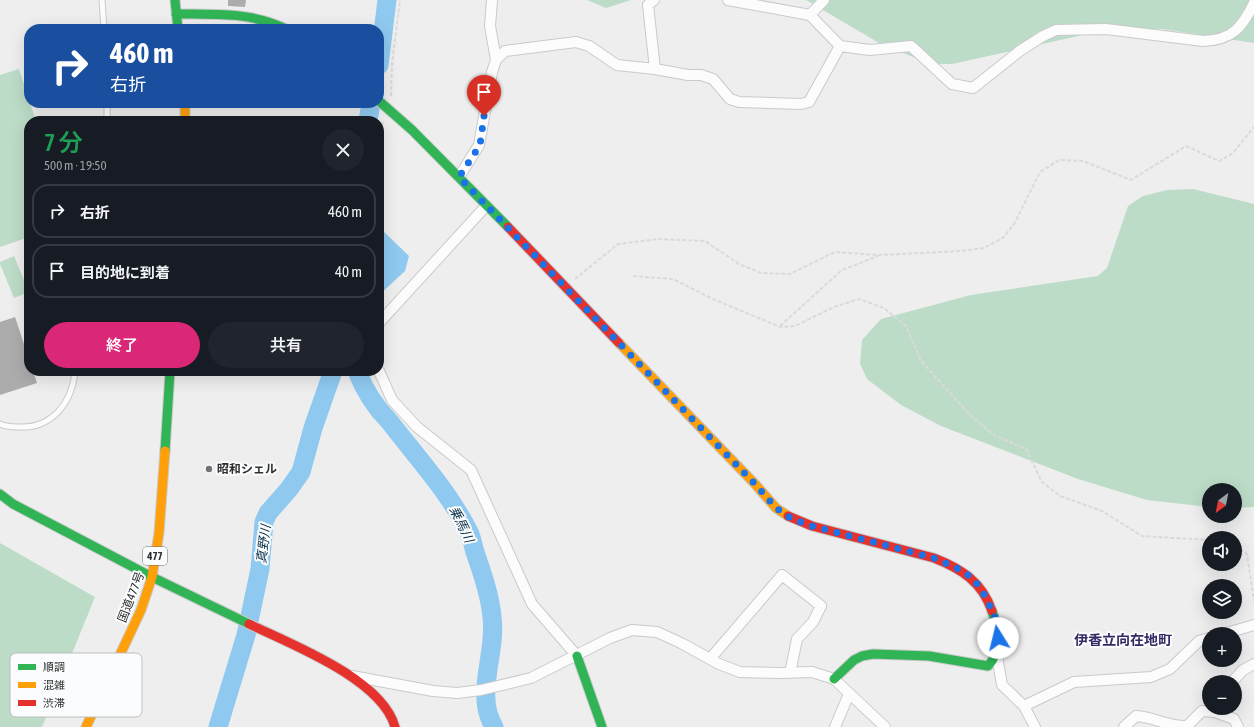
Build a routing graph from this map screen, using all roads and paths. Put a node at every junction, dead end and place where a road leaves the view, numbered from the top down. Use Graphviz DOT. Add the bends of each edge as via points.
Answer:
graph roads {
  1 [pos="102,0"];
  2 [pos="174,0"];
  3 [pos="400,0"];
  4 [pos="492,0"];
  5 [pos="654,0"];
  6 [pos="728,0"];
  7 [pos="824,0"];
  8 [pos="1254,3"];
  9 [pos="176,14"];
  10 [pos="810,15"];
  11 [pos="104,24"];
  12 [pos="177,24"];
  13 [pos="274,24"];
  14 [pos="840,46"];
  15 [pos="496,60"];
  16 [pos="655,69"];
  17 [pos="384,106"];
  18 [pos="1254,127"];
  19 [pos="459,177"];
  20 [pos="486,206"];
  21 [pos="879,255"];
  22 [pos="633,276"];
  23 [pos="564,287"];
  24 [pos="384,318"];
  25 [pos="780,327"];
  26 [pos="74,376"];
  27 [pos="170,376"];
  28 [pos="381,376"];
  29 [pos="0,424"];
  30 [pos="0,494"];
  31 [pos="1202,540"];
  32 [pos="1242,551"];
  33 [pos="152,577"];
  34 [pos="1254,601"];
  35 [pos="1254,625"];
  36 [pos="1242,628"];
  37 [pos="1202,640"];
  38 [pos="121,653"];
  39 [pos="577,656"];
  40 [pos="997,656"];
  41 [pos="710,659"];
  42 [pos="1254,664"];
  43 [pos="790,673"];
  44 [pos="1238,675"];
  45 [pos="350,676"];
  46 [pos="834,679"];
  47 [pos="849,694"];
  48 [pos="1024,706"];
  49 [pos="1202,711"];
  50 [pos="1226,715"];
  51 [pos="91,717"];
  52 [pos="86,727"];
  53 [pos="395,727"];
  54 [pos="602,727"];
  55 [pos="835,727"];
  56 [pos="885,727"];
  57 [pos="1035,727"];
  58 [pos="1124,727"];
  59 [pos="1238,727"];
  1 -- 11 [label="lane"];
  2 -- 9 [label="main road"];
  3 -- 17 [label="path"];
  4 -- 15 [label="street" via="490,26"];
  5 -- 16 [label="street" via="648,5"];
  6 -- 10 [label="street"];
  7 -- 10 [label="street"];
  8 -- 14 [label="street" via="1242,25 1233,34 1214,40 1203,41 1106,29 1056,30 1021,50 973,88 952,84 911,46 870,50"];
  9 -- 12 [label="main road"];
  9 -- 13 [label="main road" via="247,16"];
  10 -- 14 [label="street"];
  14 -- 16 [label="street" via="809,102 801,104 739,102 730,99 713,80 701,75"];
  15 -- 16 [label="street" via="506,51 576,42 589,46 618,65"];
  15 -- 19 [label="street" via="480,145"];
  17 -- 19 [label="main road"];
  18 -- 21 [label="path" via="1233,153 1219,161 1186,146 1131,180 1083,161 1060,160 1040,172 1014,224 1004,237 984,248"];
  19 -- 20 [label="main road"];
  20 -- 23 [label="main road"];
  20 -- 24 [label="street"];
  21 -- 23 [label="path" via="835,252 790,274 761,273 739,264 705,240 659,239 618,244"];
  21 -- 25 [label="path" via="842,270"];
  22 -- 25 [label="path" via="673,279"];
  23 -- 40 [label="main road" via="776,508 792,519 812,526 934,558 965,572 978,585 995,618"];
  25 -- 31 [label="path" via="795,326 859,299 884,308 906,326 921,361 970,415 994,435 1026,449 1042,482 1060,496 1102,511 1142,536"];
  26 -- 29 [label="lane" via="69,395 52,418 38,426"];
  27 -- 33 [label="main road, 国道477号 / 477" via="159,533"];
  28 -- 39 [label="street" via="392,400 417,427 471,470 532,604"];
  30 -- 33 [label="main road" via="13,504"];
  32 -- 34 [label="path" via="1247,554"];
  33 -- 38 [label="main road, 国道477号 / 477" via="141,610"];
  33 -- 45 [label="main road" via="322,659"];
  35 -- 36 [label="street"];
  37 -- 48 [label="street" via="1170,669 1151,677 1074,682"];
  39 -- 41 [label="street" via="610,638 632,630 657,632"];
  39 -- 45 [label="street" via="531,678 502,686 457,693"];
  39 -- 54 [label="main road"];
  40 -- 46 [label="main road" via="988,666 942,656 863,656 843,667"];
  40 -- 48 [label="street" via="1002,685"];
  41 -- 43 [label="street" via="740,672"];
  41 -- 43 [label="street" via="782,575 821,606 813,622 797,639"];
  42 -- 44 [label="street"];
  43 -- 46 [label="street" via="812,672"];
  45 -- 53 [label="main road" via="376,696 392,716"];
  46 -- 47 [label="street"];
  47 -- 55 [label="street"];
  47 -- 56 [label="street"];
  48 -- 57 [label="street"];
  49 -- 58 [label="street" via="1187,726 1175,727 1146,716 1136,716"];
  50 -- 59 [label="street" via="1234,719"];
  51 -- 52 [label="main road, 国道477号 / 477"];
}
